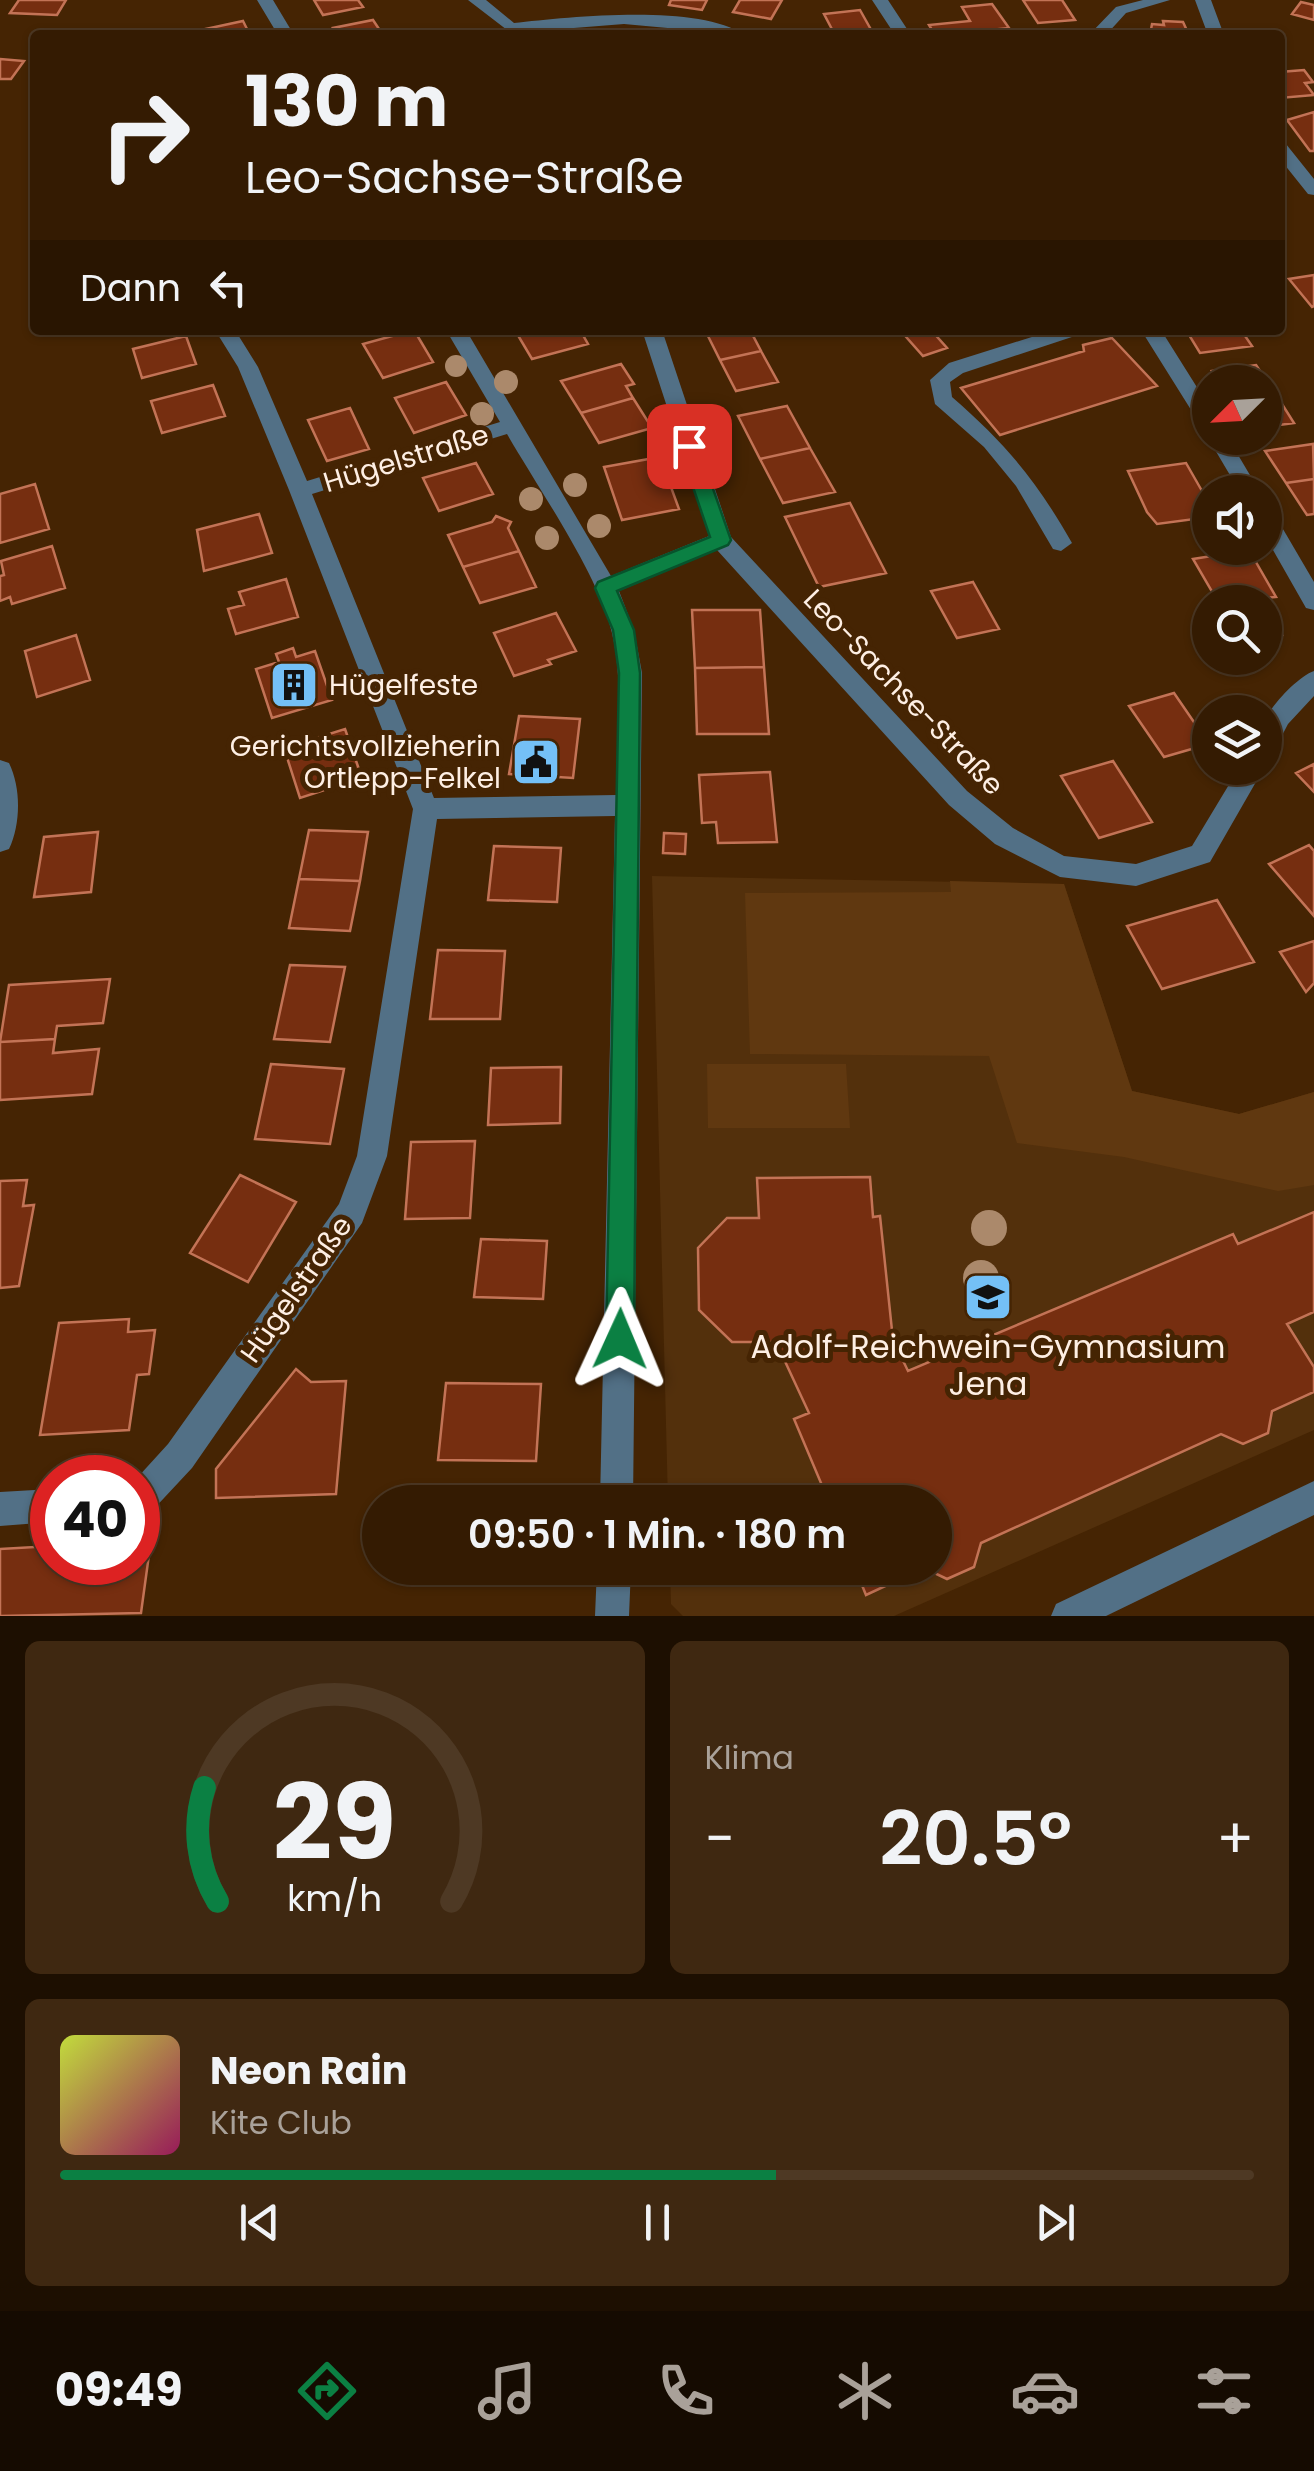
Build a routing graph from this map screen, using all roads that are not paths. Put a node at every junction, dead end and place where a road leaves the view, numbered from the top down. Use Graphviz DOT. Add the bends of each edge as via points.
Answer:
graph roads {
  1 [pos="266,0"];
  2 [pos="476,0"];
  3 [pos="880,0"];
  4 [pos="1162,0"];
  5 [pos="1203,0"];
  6 [pos="1119,5"];
  7 [pos="283,30"];
  8 [pos="508,30"];
  9 [pos="523,30"];
  10 [pos="715,30"];
  11 [pos="901,30"];
  12 [pos="1101,30"];
  13 [pos="1214,30"];
  14 [pos="1285,154"];
  15 [pos="1314,190"];
  16 [pos="227,335"];
  17 [pos="459,335"];
  18 [pos="654,335"];
  19 [pos="1058,335"];
  20 [pos="1154,335"];
  21 [pos="1192,395"];
  22 [pos="512,426"];
  23 [pos="300,490"];
  24 [pos="721,540"];
  25 [pos="1061,544"];
  26 [pos="1282,546"];
  27 [pos="606,588"];
  28 [pos="1314,602"];
  29 [pos="1314,680"];
  30 [pos="1282,716"];
  31 [pos="0,770"];
  32 [pos="1242,785"];
  33 [pos="630,805"];
  34 [pos="426,809"];
  35 [pos="0,841"];
  36 [pos="160,1477"];
  37 [pos="617,1485"];
  38 [pos="1314,1498"];
  39 [pos="30,1507"];
  40 [pos="0,1509"];
  41 [pos="613,1585"];
  42 [pos="612,1616"];
  43 [pos="1068,1616"];
  1 -- 7 [label="street"];
  2 -- 8 [label="street"];
  3 -- 11 [label="street"];
  4 -- 6 [label="street"];
  5 -- 13 [label="street"];
  6 -- 12 [label="street"];
  9 -- 10 [label="street" via="598,18 663,18"];
  14 -- 15 [label="street"];
  16 -- 23 [label="street, Hügelstraße" via="248,367"];
  17 -- 22 [label="street"];
  18 -- 24 [label="street"];
  19 -- 25 [label="street" via="956,368 940,380 942,399 1024,480"];
  20 -- 21 [label="street"];
  22 -- 23 [label="street, Hügelstraße"];
  22 -- 27 [label="street"];
  23 -- 34 [label="street, Hügelstraße"];
  24 -- 27 [label="street"];
  24 -- 32 [label="street, Leo-Sachse-Straße" via="958,798 1004,836 1060,866 1136,875 1201,854"];
  26 -- 28 [label="street"];
  27 -- 33 [label="street" via="624,630 630,673"];
  29 -- 30 [label="street"];
  31 -- 35 [label="street" via="6,806"];
  33 -- 34 [label="street"];
  33 -- 37 [label="street"];
  34 -- 36 [label="street, Hügelstraße" via="372,1156 351,1212"];
  38 -- 43 [label="street"];
  39 -- 40 [label="street"];
  41 -- 42 [label="street"];
}
